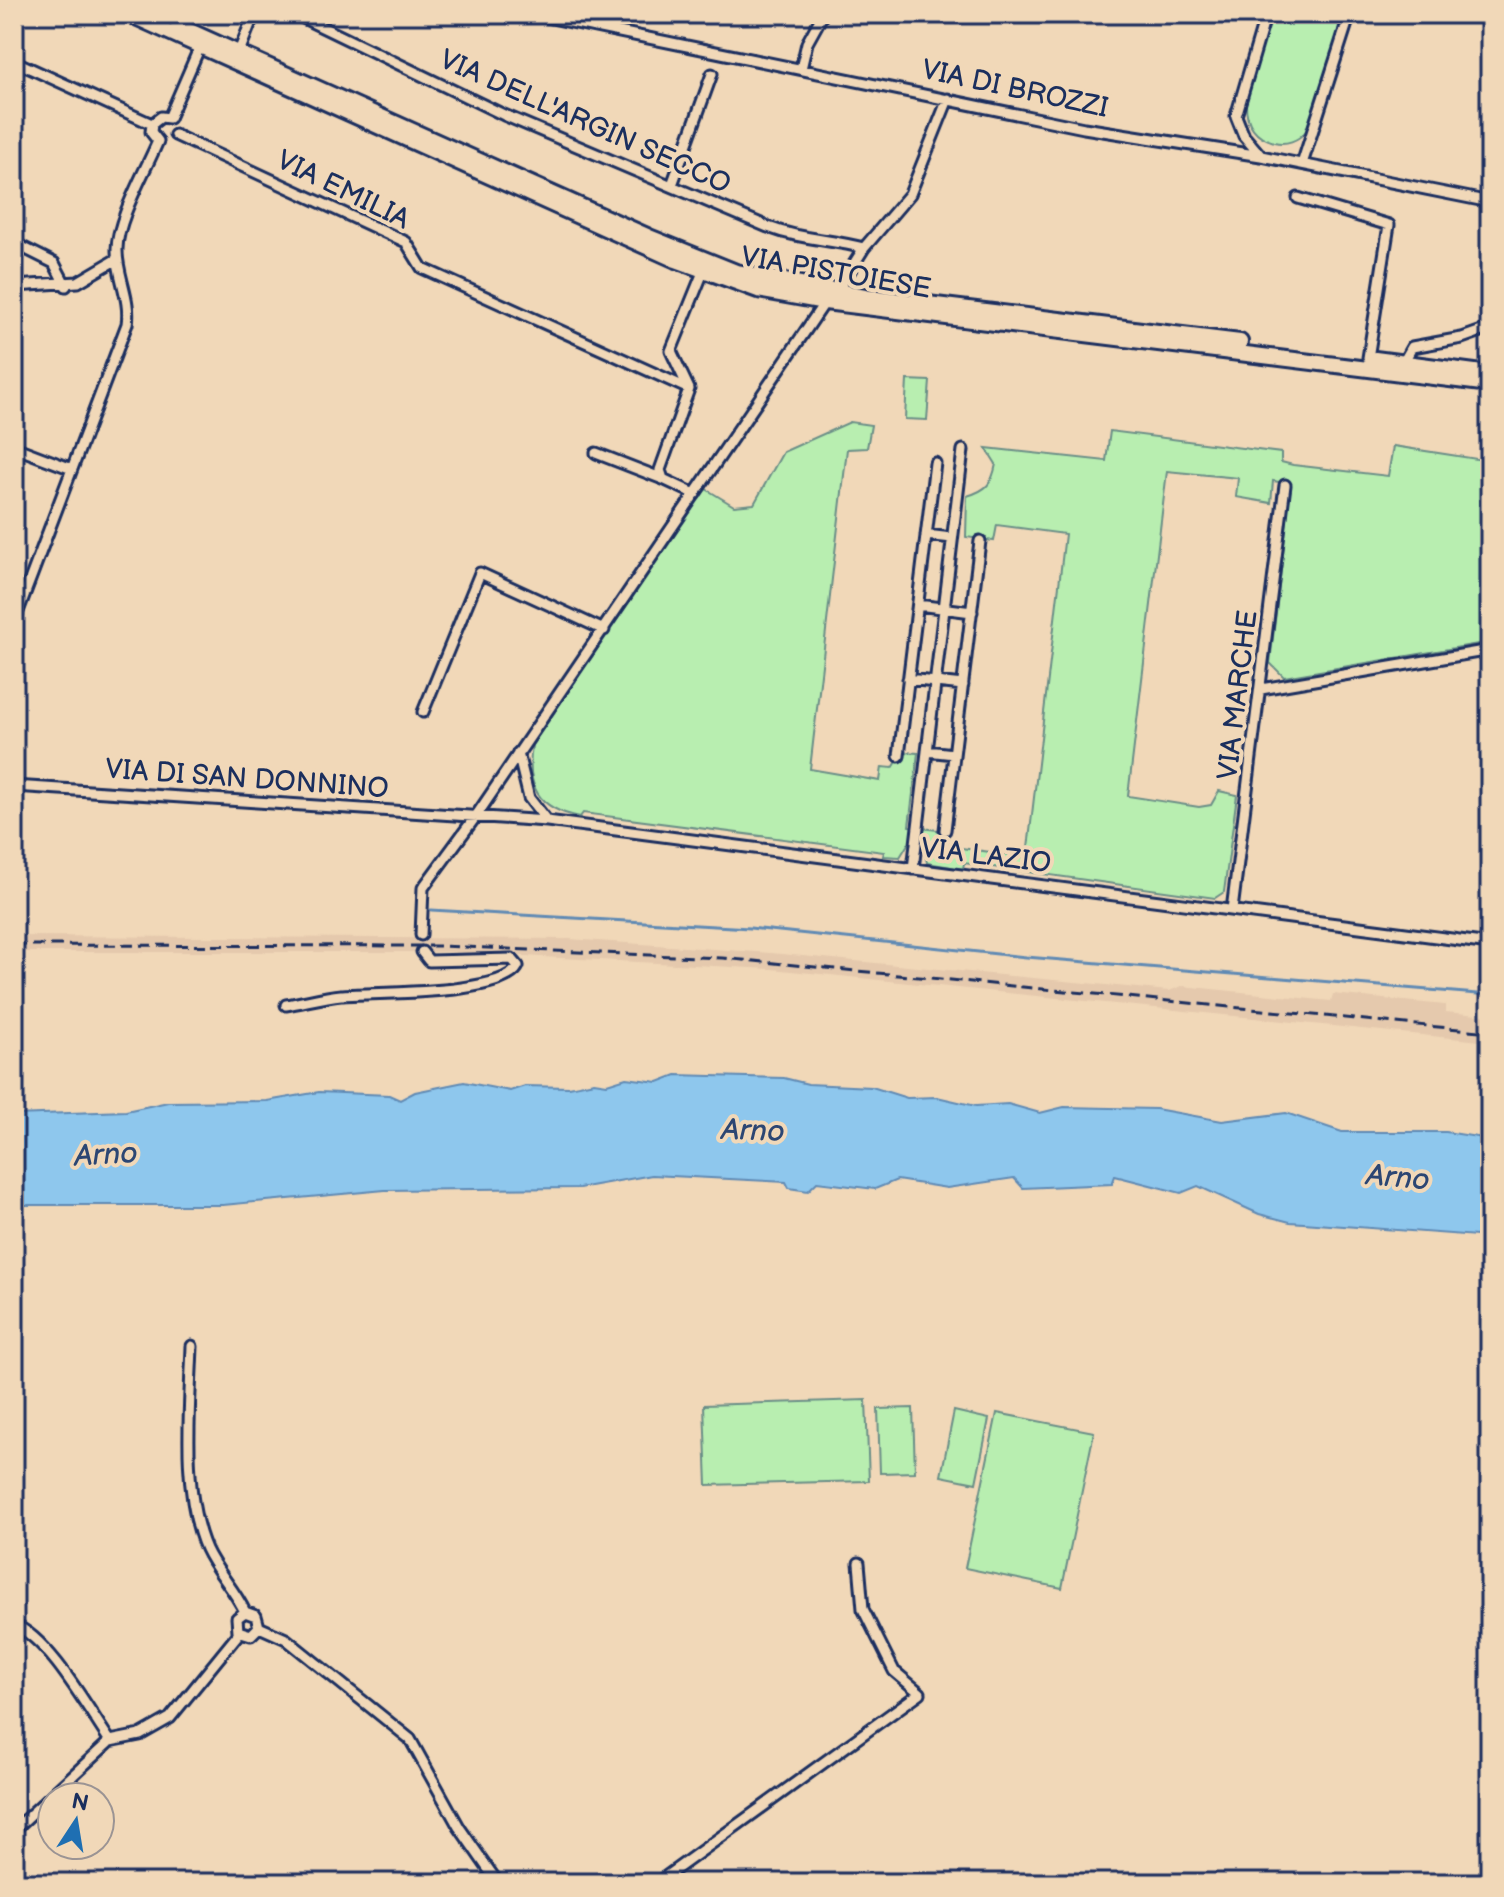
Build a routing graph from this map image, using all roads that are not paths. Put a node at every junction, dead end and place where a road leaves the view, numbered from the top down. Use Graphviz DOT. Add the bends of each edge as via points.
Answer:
graph roads {
  1 [pos="129,14"];
  2 [pos="151,14"];
  3 [pos="254,14"];
  4 [pos="295,14"];
  5 [pos="532,14"];
  6 [pos="823,14"];
  7 [pos="1266,14"];
  8 [pos="1350,14"];
  9 [pos="202,42"];
  10 [pos="239,52"];
  11 [pos="14,61"];
  12 [pos="801,69"];
  13 [pos="712,74"];
  14 [pos="948,99"];
  15 [pos="169,118"];
  16 [pos="152,124"];
  17 [pos="175,135"];
  18 [pos="158,141"];
  19 [pos="1261,156"];
  20 [pos="1302,164"];
  21 [pos="672,185"];
  22 [pos="1298,198"];
  23 [pos="1490,202"];
  24 [pos="14,243"];
  25 [pos="864,248"];
  26 [pos="117,259"];
  27 [pos="703,272"];
  28 [pos="14,286"];
  29 [pos="66,286"];
  30 [pos="837,291"];
  31 [pos="825,302"];
  32 [pos="1490,328"];
  33 [pos="1368,358"];
  34 [pos="1403,363"];
  35 [pos="1490,374"];
  36 [pos="1490,384"];
  37 [pos="689,389"];
  38 [pos="14,447"];
  39 [pos="963,450"];
  40 [pos="596,453"];
  41 [pos="935,463"];
  42 [pos="72,469"];
  43 [pos="663,479"];
  44 [pos="1285,485"];
  45 [pos="695,494"];
  46 [pos="926,535"];
  47 [pos="952,538"];
  48 [pos="980,541"];
  49 [pos="918,605"];
  50 [pos="944,609"];
  51 [pos="972,612"];
  52 [pos="14,622"];
  53 [pos="604,630"];
  54 [pos="1490,650"];
  55 [pos="908,679"];
  56 [pos="934,682"];
  57 [pos="963,685"];
  58 [pos="1261,689"];
  59 [pos="423,712"];
  60 [pos="927,751"];
  61 [pos="518,753"];
  62 [pos="954,754"];
  63 [pos="899,756"];
  64 [pos="14,786"];
  65 [pos="476,816"];
  66 [pos="547,821"];
  67 [pos="945,830"];
  68 [pos="913,869"];
  69 [pos="1232,910"];
  70 [pos="421,935"];
  71 [pos="1490,944"];
  72 [pos="423,955"];
  73 [pos="286,1005"];
  74 [pos="192,1346"];
  75 [pos="859,1563"];
  76 [pos="245,1612"];
  77 [pos="14,1625"];
  78 [pos="259,1627"];
  79 [pos="240,1632"];
  80 [pos="110,1741"];
  81 [pos="14,1830"];
  82 [pos="498,1883"];
  83 [pos="657,1883"];
  1 -- 9 [label="main road, VIA PISTOIESE"];
  2 -- 9 [label="main road, VIA PISTOIESE"];
  3 -- 10 [label="street"];
  4 -- 21 [label="street, VIA DELL'ARGIN SECCO" via="504,115"];
  5 -- 12 [label="street, VIA DI BROZZI" via="717,58"];
  6 -- 12 [label="street" via="809,38"];
  7 -- 19 [label="street" via="1236,116"];
  8 -- 20 [label="street"];
  9 -- 10 [label="main road, VIA PISTOIESE"];
  9 -- 15 [label="street"];
  9 -- 27 [label="main road, VIA PISTOIESE"];
  10 -- 30 [label="main road, VIA PISTOIESE" via="707,261 760,279"];
  11 -- 16 [label="street"];
  12 -- 14 [label="street, VIA DI BROZZI"];
  13 -- 21 [label="street"];
  14 -- 19 [label="street, VIA DI BROZZI" via="1084,128"];
  14 -- 25 [label="street" via="910,194"];
  15 -- 16 [label="street"];
  15 -- 17 [label="street"];
  16 -- 18 [label="street"];
  17 -- 18 [label="street"];
  17 -- 37 [label="street, VIA EMILIA" via="406,242 422,268"];
  18 -- 26 [label="street" via="121,229"];
  19 -- 20 [label="street, VIA DI BROZZI"];
  20 -- 23 [label="street, VIA DI BROZZI"];
  21 -- 25 [label="street, VIA DELL'ARGIN SECCO" via="797,238"];
  22 -- 33 [label="street" via="1389,225"];
  24 -- 29 [label="street" via="54,263"];
  25 -- 30 [label="street"];
  26 -- 29 [label="street"];
  26 -- 42 [label="street" via="128,303 127,324"];
  27 -- 31 [label="main road, VIA PISTOIESE" via="758,290"];
  27 -- 37 [label="street" via="671,351"];
  28 -- 29 [label="street"];
  30 -- 33 [label="main road, VIA PISTOIESE"];
  31 -- 36 [label="main road, VIA PISTOIESE"];
  31 -- 45 [label="street"];
  32 -- 34 [label="street" via="1412,347"];
  33 -- 34 [label="main road, VIA PISTOIESE"];
  34 -- 35 [label="main road, VIA PISTOIESE"];
  37 -- 43 [label="street" via="661,462"];
  38 -- 42 [label="street"];
  39 -- 47 [label="street"];
  40 -- 43 [label="street"];
  41 -- 46 [label="street"];
  42 -- 52 [label="street"];
  43 -- 45 [label="street"];
  44 -- 58 [label="street, VIA MARCHE"];
  45 -- 53 [label="street"];
  46 -- 47 [label="street"];
  46 -- 49 [label="street"];
  47 -- 50 [label="street"];
  48 -- 51 [label="street"];
  49 -- 50 [label="street"];
  49 -- 55 [label="street"];
  50 -- 51 [label="street"];
  50 -- 56 [label="street"];
  51 -- 57 [label="street"];
  53 -- 59 [label="street" via="480,573"];
  53 -- 61 [label="street"];
  54 -- 58 [label="street"];
  55 -- 56 [label="street"];
  55 -- 63 [label="street"];
  56 -- 57 [label="street"];
  56 -- 60 [label="street"];
  57 -- 62 [label="street"];
  58 -- 69 [label="street, VIA MARCHE"];
  60 -- 62 [label="street"];
  60 -- 68 [label="street"];
  61 -- 65 [label="street"];
  61 -- 66 [label="street" via="529,798"];
  62 -- 67 [label="street"];
  64 -- 65 [label="street, VIA DI SAN DONNINO"];
  65 -- 66 [label="street, VIA LAZIO"];
  65 -- 70 [label="street" via="427,881"];
  66 -- 68 [label="street, VIA LAZIO"];
  68 -- 69 [label="street, VIA LAZIO"];
  69 -- 71 [label="street, VIA LAZIO"];
  72 -- 73 [label="street" via="512,959 518,966 504,980 471,986 339,995"];
  74 -- 76 [label="street" via="189,1428 194,1495 206,1549"];
  75 -- 83 [label="street" via="863,1609 894,1671 920,1693"];
  76 -- 78 [label="street" via="256,1616"];
  76 -- 79 [label="street" via="236,1622"];
  77 -- 80 [label="street" via="41,1645"];
  78 -- 79 [label="street" via="251,1635"];
  78 -- 82 [label="street" via="286,1639 410,1739 459,1827"];
  79 -- 80 [label="street" via="170,1718 140,1735"];
  80 -- 81 [label="street"];
}
